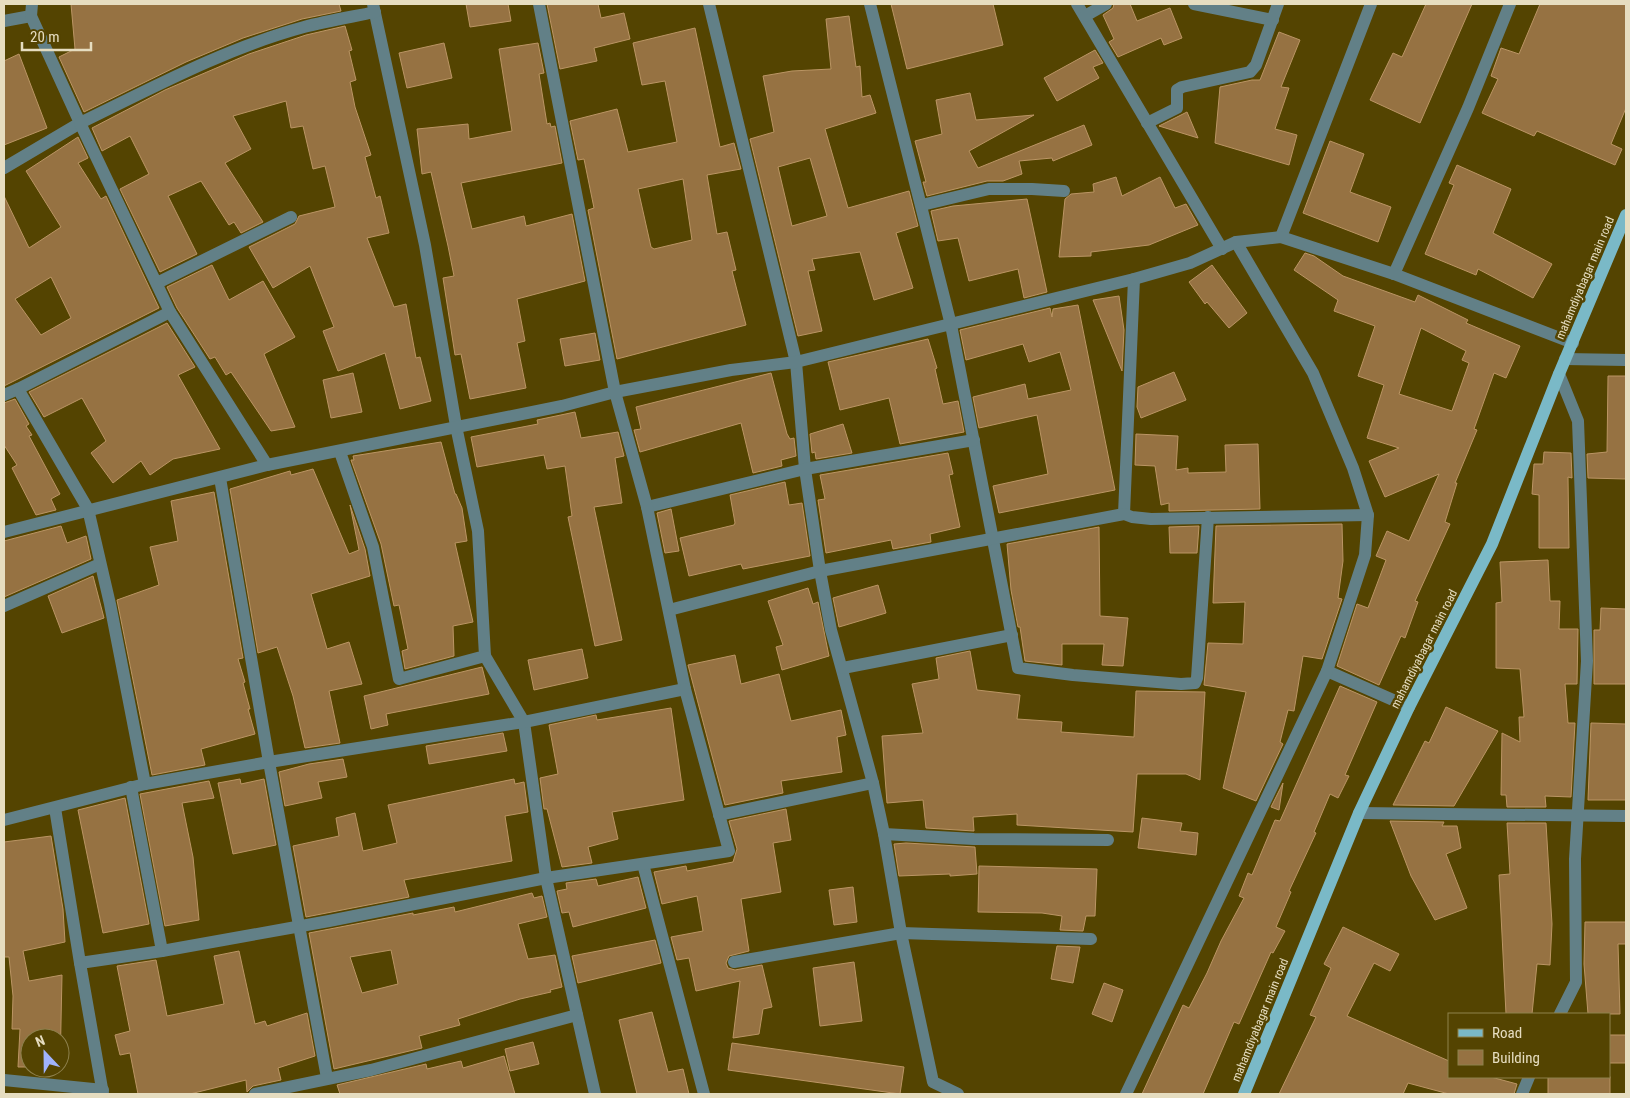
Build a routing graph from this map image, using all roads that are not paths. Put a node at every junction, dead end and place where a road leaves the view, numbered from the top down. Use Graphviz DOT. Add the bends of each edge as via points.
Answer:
graph roads {
  1 [pos="539,4"];
  2 [pos="709,4"];
  3 [pos="870,4"];
  4 [pos="1078,4"];
  5 [pos="1106,4"];
  6 [pos="1194,4"];
  7 [pos="1278,4"];
  8 [pos="1371,4"];
  9 [pos="1510,4"];
  10 [pos="374,8"];
  11 [pos="31,10"];
  12 [pos="1085,16"];
  13 [pos="1272,20"];
  14 [pos="4,22"];
  15 [pos="80,123"];
  16 [pos="1147,123"];
  17 [pos="4,168"];
  18 [pos="1064,191"];
  19 [pos="922,205"];
  20 [pos="1626,215"];
  21 [pos="291,217"];
  22 [pos="1281,238"];
  23 [pos="1236,242"];
  24 [pos="1222,249"];
  25 [pos="1394,274"];
  26 [pos="1134,279"];
  27 [pos="157,283"];
  28 [pos="170,312"];
  29 [pos="951,325"];
  30 [pos="1573,343"];
  31 [pos="1565,359"];
  32 [pos="1626,360"];
  33 [pos="796,362"];
  34 [pos="1558,374"];
  35 [pos="18,389"];
  36 [pos="615,392"];
  37 [pos="4,395"];
  38 [pos="456,426"];
  39 [pos="974,440"];
  40 [pos="340,452"];
  41 [pos="267,466"];
  42 [pos="806,468"];
  43 [pos="220,478"];
  44 [pos="648,507"];
  45 [pos="88,509"];
  46 [pos="1124,514"];
  47 [pos="1368,515"];
  48 [pos="1208,517"];
  49 [pos="4,532"];
  50 [pos="993,539"];
  51 [pos="100,564"];
  52 [pos="820,571"];
  53 [pos="4,606"];
  54 [pos="668,610"];
  55 [pos="1012,635"];
  56 [pos="485,656"];
  57 [pos="843,668"];
  58 [pos="1327,672"];
  59 [pos="685,689"];
  60 [pos="1409,708"];
  61 [pos="524,722"];
  62 [pos="269,762"];
  63 [pos="873,783"];
  64 [pos="144,784"];
  65 [pos="130,787"];
  66 [pos="55,808"];
  67 [pos="1359,813"];
  68 [pos="1578,814"];
  69 [pos="719,815"];
  70 [pos="1626,816"];
  71 [pos="4,820"];
  72 [pos="884,834"];
  73 [pos="1108,840"];
  74 [pos="643,864"];
  75 [pos="546,878"];
  76 [pos="300,926"];
  77 [pos="901,934"];
  78 [pos="1091,939"];
  79 [pos="162,951"];
  80 [pos="734,962"];
  81 [pos="80,963"];
  82 [pos="1560,1013"];
  83 [pos="577,1015"];
  84 [pos="327,1078"];
  85 [pos="1529,1078"];
  86 [pos="4,1080"];
  87 [pos="103,1092"];
  88 [pos="255,1094"];
  89 [pos="595,1094"];
  90 [pos="704,1094"];
  91 [pos="958,1094"];
  92 [pos="1126,1094"];
  93 [pos="1244,1094"];
  94 [pos="1522,1094"];
  1 -- 36 [label="street"];
  2 -- 33 [label="street"];
  3 -- 19 [label="street"];
  4 -- 12 [label="street"];
  5 -- 12 [label="street"];
  6 -- 13 [label="street"];
  7 -- 13 [label="street"];
  8 -- 22 [label="street"];
  9 -- 25 [label="street"];
  10 -- 15 [label="street" via="240,49"];
  10 -- 38 [label="street" via="426,246"];
  11 -- 14 [label="street"];
  11 -- 15 [label="street"];
  12 -- 16 [label="street"];
  13 -- 16 [label="street" via="1256,65 1250,72 1182,87 1177,90 1177,108"];
  15 -- 17 [label="street"];
  15 -- 27 [label="street"];
  16 -- 24 [label="street"];
  18 -- 19 [label="street" via="1032,188 989,190"];
  19 -- 29 [label="street"];
  20 -- 30 [label="main road, mahamdiyabagar main road"];
  21 -- 27 [label="street"];
  22 -- 23 [label="street"];
  22 -- 25 [label="street"];
  23 -- 24 [label="street"];
  23 -- 47 [label="street" via="1313,373 1353,468"];
  24 -- 26 [label="street" via="1190,263"];
  25 -- 30 [label="street"];
  26 -- 29 [label="street"];
  26 -- 46 [label="street"];
  27 -- 28 [label="street"];
  28 -- 35 [label="street"];
  28 -- 41 [label="street"];
  29 -- 33 [label="street"];
  29 -- 39 [label="street"];
  30 -- 31 [label="main road, mahamdiyabagar main road"];
  31 -- 32 [label="street"];
  31 -- 34 [label="main road, mahamdiyabagar main road"];
  33 -- 36 [label="street" via="731,370"];
  33 -- 42 [label="street"];
  34 -- 60 [label="main road, mahamdiyabagar main road" via="1492,544"];
  34 -- 68 [label="street" via="1578,421 1587,661"];
  35 -- 37 [label="street"];
  35 -- 45 [label="street"];
  36 -- 38 [label="street" via="562,406"];
  36 -- 44 [label="street"];
  38 -- 40 [label="street"];
  38 -- 56 [label="street" via="478,531"];
  39 -- 42 [label="street"];
  39 -- 50 [label="street"];
  40 -- 41 [label="street"];
  40 -- 56 [label="street" via="374,547 399,679"];
  41 -- 43 [label="street"];
  42 -- 44 [label="street"];
  42 -- 52 [label="street"];
  43 -- 45 [label="street"];
  43 -- 62 [label="street"];
  44 -- 54 [label="street"];
  45 -- 49 [label="street"];
  45 -- 51 [label="street"];
  46 -- 48 [label="street" via="1151,519"];
  46 -- 50 [label="street"];
  47 -- 48 [label="street"];
  47 -- 58 [label="street" via="1365,555"];
  48 -- 55 [label="street" via="1197,678 1192,684 1018,668"];
  50 -- 52 [label="street"];
  50 -- 55 [label="street"];
  51 -- 53 [label="street"];
  51 -- 64 [label="street"];
  52 -- 54 [label="street"];
  52 -- 57 [label="street"];
  54 -- 59 [label="street"];
  55 -- 57 [label="street"];
  56 -- 61 [label="street"];
  57 -- 63 [label="street"];
  58 -- 60 [label="street"];
  58 -- 92 [label="street"];
  59 -- 61 [label="street"];
  59 -- 69 [label="street"];
  60 -- 67 [label="main road, mahamdiyabagar main road"];
  61 -- 62 [label="street"];
  61 -- 75 [label="street"];
  62 -- 64 [label="street"];
  62 -- 76 [label="street"];
  63 -- 69 [label="street"];
  63 -- 72 [label="street"];
  64 -- 65 [label="street"];
  65 -- 66 [label="street"];
  65 -- 79 [label="street"];
  66 -- 71 [label="street"];
  66 -- 81 [label="street"];
  67 -- 68 [label="street"];
  67 -- 93 [label="main road, mahamdiyabagar main road"];
  68 -- 70 [label="street"];
  68 -- 82 [label="street" via="1576,982"];
  69 -- 74 [label="street" via="729,851"];
  72 -- 73 [label="street" via="974,839"];
  72 -- 77 [label="street"];
  74 -- 75 [label="street"];
  74 -- 90 [label="street"];
  75 -- 76 [label="street"];
  75 -- 83 [label="street"];
  76 -- 79 [label="street"];
  76 -- 84 [label="street"];
  77 -- 78 [label="street"];
  77 -- 80 [label="street"];
  77 -- 91 [label="street" via="933,1082"];
  79 -- 81 [label="street"];
  81 -- 87 [label="street"];
  83 -- 84 [label="street" via="371,1070"];
  83 -- 89 [label="street"];
  84 -- 88 [label="street"];
  85 -- 94 [label="street"];
  86 -- 87 [label="street"];
}
